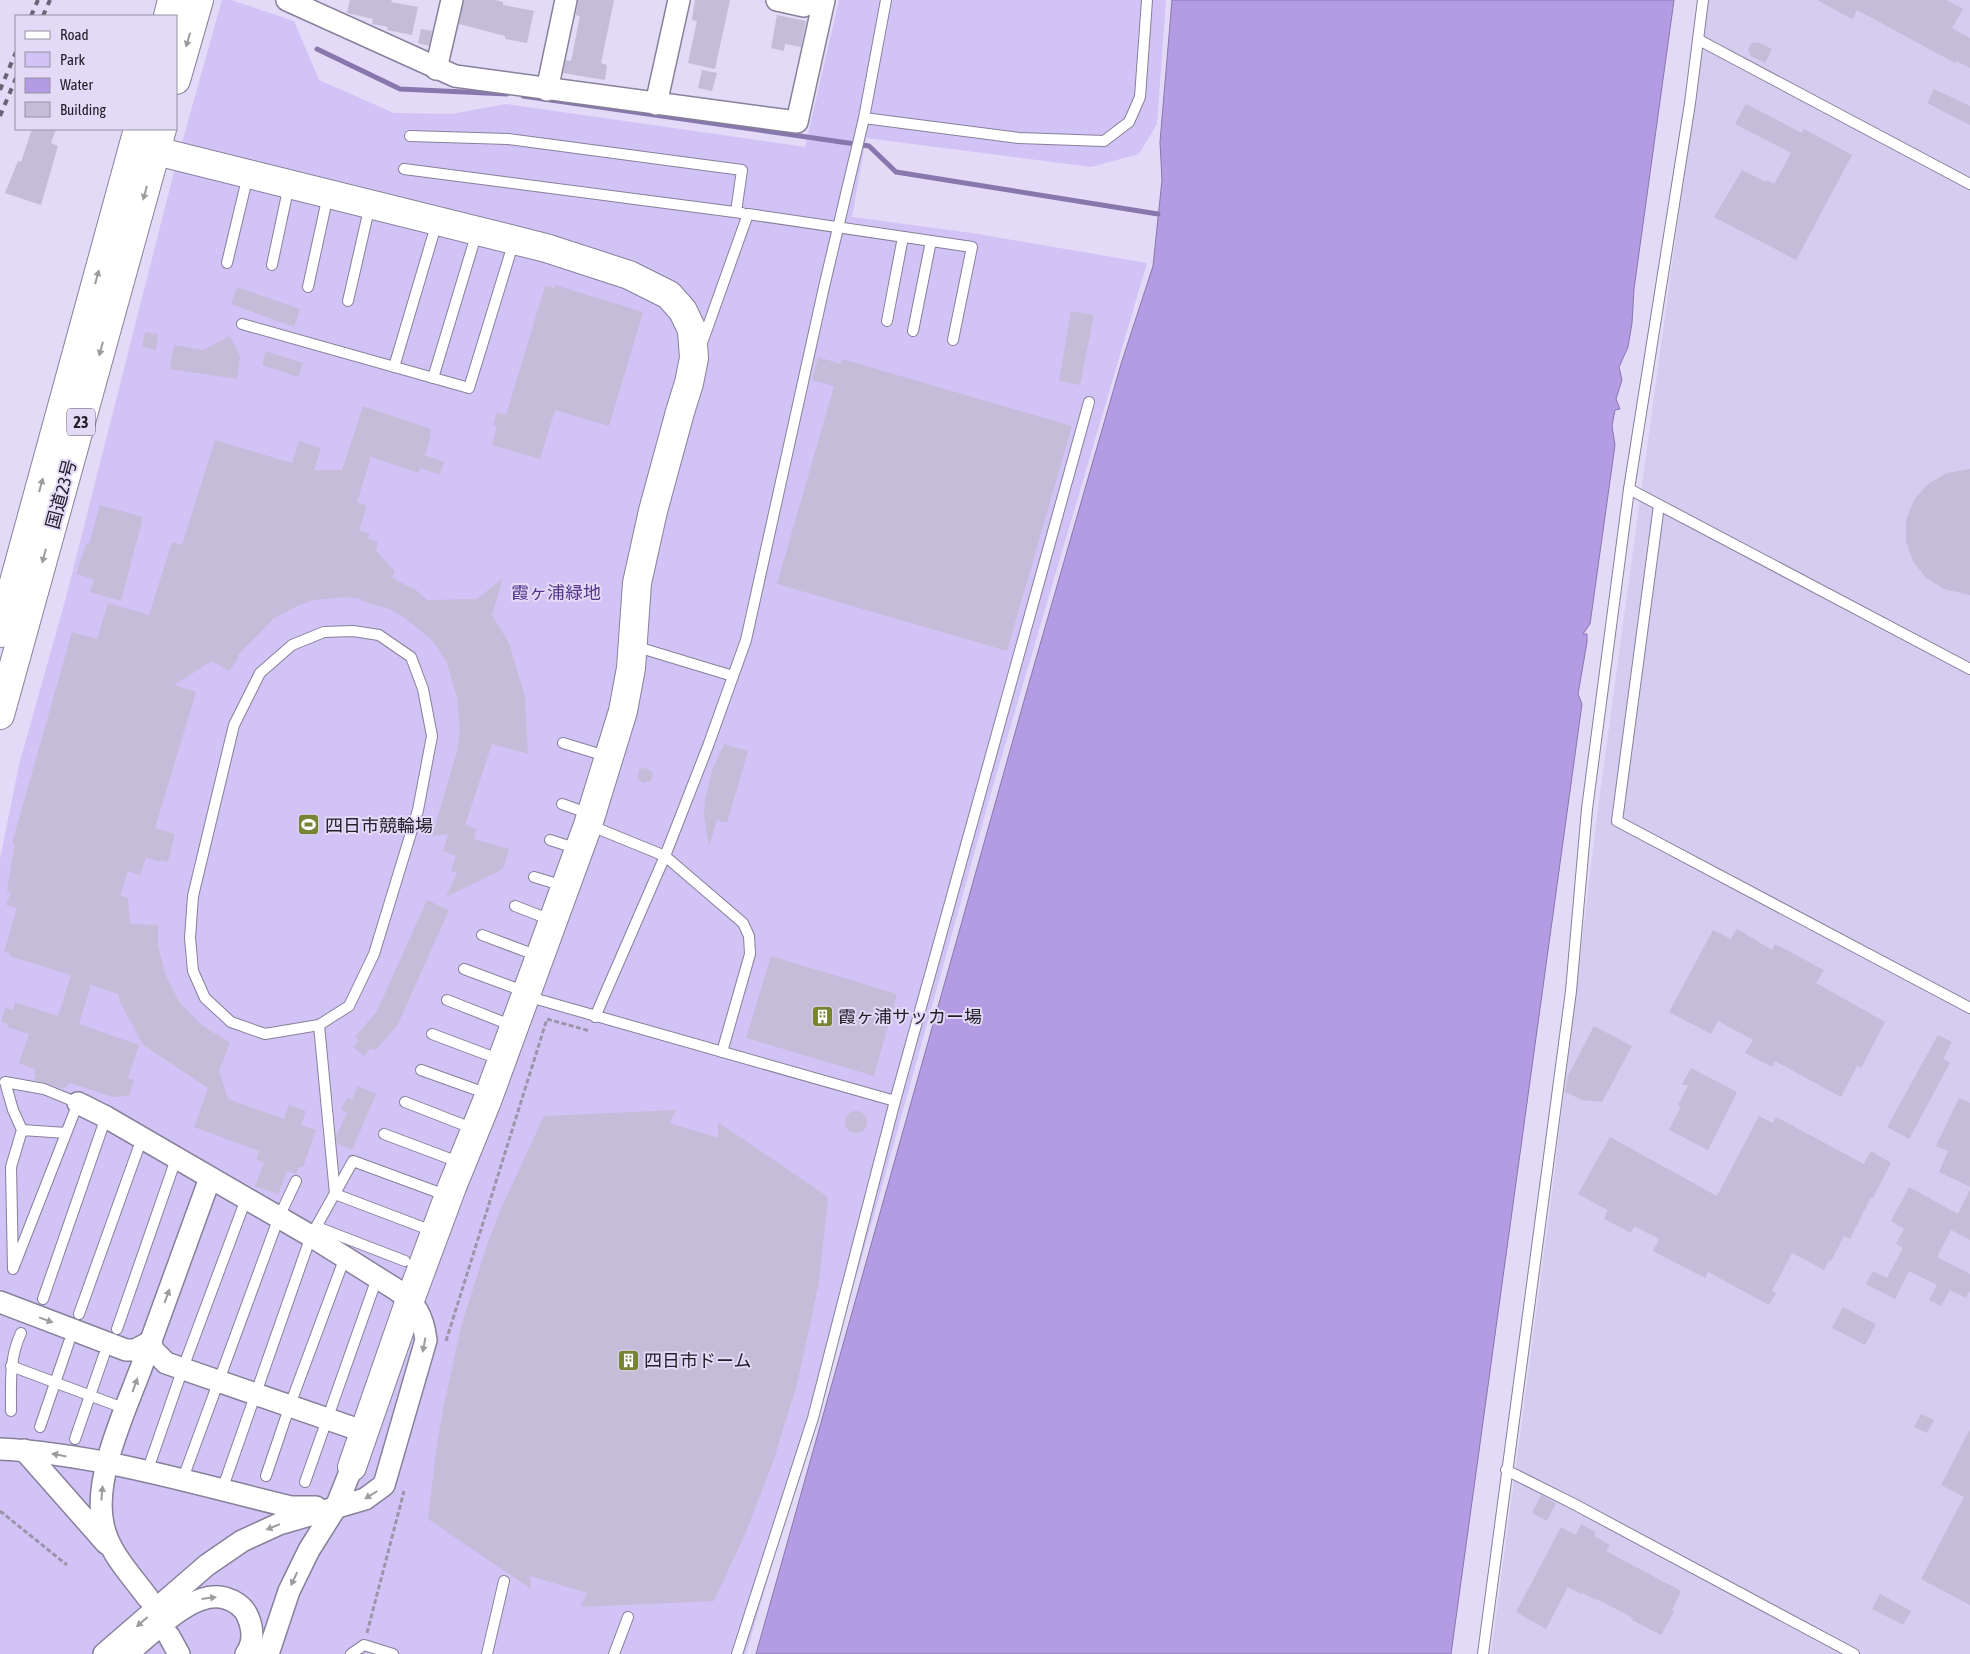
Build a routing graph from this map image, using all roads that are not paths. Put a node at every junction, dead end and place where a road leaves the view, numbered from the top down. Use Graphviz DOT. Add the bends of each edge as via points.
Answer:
graph roads {
  1 [pos="172,0"];
  2 [pos="199,0"];
  3 [pos="286,0"];
  4 [pos="452,0"];
  5 [pos="566,0"];
  6 [pos="679,0"];
  7 [pos="777,0"];
  8 [pos="886,0"];
  9 [pos="1147,0"];
  10 [pos="1703,0"];
  11 [pos="814,3"];
  12 [pos="168,15"];
  13 [pos="1699,40"];
  14 [pos="436,69"];
  15 [pos="178,73"];
  16 [pos="547,90"];
  17 [pos="656,104"];
  18 [pos="864,118"];
  19 [pos="138,130"];
  20 [pos="410,136"];
  21 [pos="159,140"];
  22 [pos="404,169"];
  23 [pos="248,174"];
  24 [pos="289,184"];
  25 [pos="1970,184"];
  26 [pos="329,194"];
  27 [pos="370,204"];
  28 [pos="736,212"];
  29 [pos="748,214"];
  30 [pos="437,221"];
  31 [pos="839,222"];
  32 [pos="477,231"];
  33 [pos="903,237"];
  34 [pos="514,240"];
  35 [pos="931,241"];
  36 [pos="227,263"];
  37 [pos="272,265"];
  38 [pos="308,287"];
  39 [pos="348,301"];
  40 [pos="887,321"];
  41 [pos="242,324"];
  42 [pos="913,331"];
  43 [pos="953,340"];
  44 [pos="394,367"];
  45 [pos="691,372"];
  46 [pos="433,378"];
  47 [pos="1089,402"];
  48 [pos="1629,490"];
  49 [pos="1659,505"];
  50 [pos="0,633"];
  51 [pos="633,646"];
  52 [pos="1970,669"];
  53 [pos="733,676"];
  54 [pos="0,715"];
  55 [pos="563,743"];
  56 [pos="610,757"];
  57 [pos="562,804"];
  58 [pos="586,830"];
  59 [pos="550,840"];
  60 [pos="665,856"];
  61 [pos="534,877"];
  62 [pos="565,887"];
  63 [pos="515,906"];
  64 [pos="552,921"];
  65 [pos="482,935"];
  66 [pos="539,956"];
  67 [pos="464,969"];
  68 [pos="526,994"];
  69 [pos="447,1000"];
  70 [pos="1970,1008"];
  71 [pos="596,1017"];
  72 [pos="319,1025"];
  73 [pos="514,1027"];
  74 [pos="432,1034"];
  75 [pos="722,1052"];
  76 [pos="502,1060"];
  77 [pos="421,1070"];
  78 [pos="489,1095"];
  79 [pos="895,1101"];
  80 [pos="406,1102"];
  81 [pos="78,1103"];
  82 [pos="106,1117"];
  83 [pos="475,1129"];
  84 [pos="22,1130"];
  85 [pos="66,1133"];
  86 [pos="384,1134"];
  87 [pos="142,1138"];
  88 [pos="176,1159"];
  89 [pos="462,1163"];
  90 [pos="210,1178"];
  91 [pos="296,1182"];
  92 [pos="335,1194"];
  93 [pos="448,1196"];
  94 [pos="246,1199"];
  95 [pos="279,1217"];
  96 [pos="314,1232"];
  97 [pos="436,1232"];
  98 [pos="345,1257"];
  99 [pos="405,1261"];
  100 [pos="377,1278"];
  101 [pos="43,1299"];
  102 [pos="410,1300"];
  103 [pos="0,1302"];
  104 [pos="79,1314"];
  105 [pos="117,1329"];
  106 [pos="21,1333"];
  107 [pos="69,1342"];
  108 [pos="150,1342"];
  109 [pos="104,1355"];
  110 [pos="11,1366"];
  111 [pos="183,1368"];
  112 [pos="218,1380"];
  113 [pos="55,1382"];
  114 [pos="255,1393"];
  115 [pos="90,1395"];
  116 [pos="290,1405"];
  117 [pos="126,1409"];
  118 [pos="11,1411"];
  119 [pos="327,1418"];
  120 [pos="40,1427"];
  121 [pos="365,1432"];
  122 [pos="75,1439"];
  123 [pos="0,1449"];
  124 [pos="24,1450"];
  125 [pos="107,1464"];
  126 [pos="352,1467"];
  127 [pos="1506,1470"];
  128 [pos="147,1472"];
  129 [pos="266,1476"];
  130 [pos="182,1481"];
  131 [pos="305,1482"];
  132 [pos="222,1490"];
  133 [pos="336,1507"];
  134 [pos="116,1554"];
  135 [pos="504,1581"];
  136 [pos="148,1598"];
  137 [pos="628,1617"];
  138 [pos="104,1654"];
  139 [pos="128,1654"];
  140 [pos="246,1654"];
  141 [pos="268,1654"];
  142 [pos="352,1654"];
  143 [pos="393,1654"];
  144 [pos="487,1654"];
  145 [pos="614,1654"];
  146 [pos="736,1654"];
  147 [pos="1483,1654"];
  148 [pos="1854,1654"];
  1 -- 12 [label="main road"];
  2 -- 15 [label="main road, one-way"];
  3 -- 14 [label="street"];
  4 -- 14 [label="street"];
  5 -- 16 [label="street"];
  6 -- 17 [label="street"];
  7 -- 11 [label="street"];
  8 -- 18 [label="lane"];
  9 -- 18 [label="lane" via="1140,97 1129,122 1104,141 1020,138"];
  10 -- 13 [label="lane"];
  11 -- 17 [label="street" via="797,122"];
  13 -- 25 [label="lane"];
  13 -- 48 [label="lane"];
  14 -- 16 [label="street" via="455,76"];
  16 -- 17 [label="street"];
  18 -- 31 [label="lane"];
  50 -- 19 [label="main road, 国道23号 / 23, one-way"];
  20 -- 28 [label="lane" via="508,139 742,170"];
  21 -- 23 [label="main road"];
  21 -- 54 [label="main road, 国道23号 / 23, one-way"];
  22 -- 28 [label="lane"];
  23 -- 24 [label="main road"];
  23 -- 36 [label="lane"];
  24 -- 26 [label="main road"];
  24 -- 37 [label="lane"];
  26 -- 27 [label="main road"];
  26 -- 38 [label="lane"];
  27 -- 30 [label="main road"];
  27 -- 39 [label="lane"];
  28 -- 29 [label="lane"];
  29 -- 31 [label="lane"];
  29 -- 45 [label="lane"];
  30 -- 32 [label="main road"];
  30 -- 44 [label="lane"];
  31 -- 33 [label="lane"];
  31 -- 53 [label="lane" via="746,640"];
  32 -- 34 [label="main road"];
  32 -- 46 [label="lane"];
  33 -- 35 [label="lane"];
  33 -- 40 [label="lane"];
  34 -- 45 [label="main road" via="628,274 669,295 683,311 692,330 694,358"];
  34 -- 46 [label="lane" via="469,388"];
  35 -- 42 [label="lane"];
  35 -- 43 [label="lane" via="972,247"];
  41 -- 44 [label="lane"];
  44 -- 46 [label="lane"];
  45 -- 51 [label="main road" via="637,583"];
  47 -- 79 [label="lane"];
  48 -- 49 [label="lane"];
  48 -- 127 [label="lane" via="1587,809 1571,990"];
  49 -- 52 [label="lane"];
  49 -- 70 [label="lane" via="1617,821"];
  51 -- 53 [label="lane"];
  51 -- 56 [label="main road" via="624,712"];
  53 -- 60 [label="lane"];
  55 -- 56 [label="lane"];
  56 -- 58 [label="main road"];
  57 -- 58 [label="lane"];
  58 -- 59 [label="lane"];
  58 -- 60 [label="lane"];
  58 -- 62 [label="main road"];
  60 -- 71 [label="lane"];
  60 -- 75 [label="lane" via="743,924 749,936 750,954"];
  61 -- 62 [label="lane"];
  62 -- 64 [label="main road"];
  63 -- 64 [label="lane"];
  64 -- 66 [label="main road"];
  65 -- 66 [label="lane"];
  66 -- 68 [label="main road"];
  67 -- 68 [label="lane"];
  68 -- 71 [label="lane"];
  68 -- 73 [label="main road"];
  69 -- 73 [label="lane"];
  71 -- 75 [label="lane"];
  72 -- 72 [label="lane" via="265,1034 231,1022 205,998 193,971 190,938 193,896 234,725 260,673 292,645 324,632 353,631 379,635 411,657 423,689 432,736 418,810 374,954 349,1006"];
  72 -- 92 [label="lane"];
  73 -- 76 [label="main road"];
  74 -- 76 [label="lane"];
  75 -- 79 [label="lane"];
  76 -- 78 [label="main road"];
  77 -- 78 [label="lane"];
  78 -- 83 [label="main road"];
  79 -- 146 [label="lane" via="813,1418"];
  80 -- 83 [label="lane"];
  81 -- 82 [label="street"];
  81 -- 84 [label="lane" via="44,1090 5,1082"];
  81 -- 85 [label="lane"];
  82 -- 87 [label="street"];
  82 -- 101 [label="lane"];
  83 -- 89 [label="main road"];
  84 -- 85 [label="lane"];
  84 -- 85 [label="lane" via="11,1168 13,1268"];
  86 -- 89 [label="lane"];
  87 -- 88 [label="street"];
  87 -- 104 [label="lane"];
  88 -- 90 [label="street"];
  88 -- 105 [label="lane"];
  89 -- 93 [label="main road"];
  90 -- 94 [label="street"];
  108 -- 90 [label="street, one-way"];
  91 -- 95 [label="lane"];
  92 -- 93 [label="lane" via="353,1161"];
  92 -- 96 [label="lane"];
  92 -- 97 [label="lane"];
  93 -- 97 [label="main road"];
  94 -- 95 [label="street"];
  94 -- 111 [label="lane"];
  95 -- 96 [label="street"];
  95 -- 112 [label="lane"];
  96 -- 98 [label="street"];
  96 -- 99 [label="lane"];
  96 -- 114 [label="lane"];
  97 -- 102 [label="main road"];
  98 -- 100 [label="street"];
  98 -- 116 [label="lane"];
  100 -- 102 [label="street"];
  100 -- 119 [label="lane"];
  102 -- 121 [label="main road"];
  102 -- 133 [label="street, one-way" via="421,1316 426,1340 384,1484 365,1498"];
  103 -- 108 [label="street, one-way" via="126,1350 135,1350"];
  106 -- 110 [label="lane"];
  107 -- 113 [label="lane"];
  108 -- 111 [label="street" via="166,1363"];
  117 -- 108 [label="street, one-way"];
  109 -- 115 [label="lane"];
  110 -- 113 [label="lane"];
  110 -- 118 [label="lane"];
  111 -- 112 [label="street"];
  111 -- 128 [label="lane"];
  112 -- 114 [label="street"];
  112 -- 130 [label="lane"];
  113 -- 115 [label="lane"];
  113 -- 120 [label="lane"];
  114 -- 116 [label="street"];
  114 -- 132 [label="lane"];
  115 -- 117 [label="lane"];
  115 -- 122 [label="lane"];
  116 -- 119 [label="street"];
  116 -- 129 [label="lane"];
  117 -- 125 [label="street"];
  119 -- 121 [label="street"];
  119 -- 131 [label="lane"];
  121 -- 126 [label="main road"];
  123 -- 124 [label="street"];
  125 -- 124 [label="street, one-way"];
  124 -- 134 [label="street"];
  125 -- 128 [label="street"];
  134 -- 125 [label="street, one-way" via="103,1527 101,1514"];
  126 -- 133 [label="street"];
  127 -- 147 [label="lane"];
  127 -- 148 [label="lane"];
  128 -- 130 [label="street"];
  130 -- 132 [label="street"];
  132 -- 133 [label="street" via="291,1507"];
  133 -- 138 [label="street, one-way" via="279,1524 242,1541 207,1565"];
  133 -- 141 [label="street, one-way" via="295,1577"];
  134 -- 136 [label="street"];
  135 -- 144 [label="lane"];
  137 -- 145 [label="lane"];
  139 -- 140 [label="street, one-way" via="193,1601 207,1596 232,1600 242,1607 252,1632"];
  142 -- 143 [label="lane" via="364,1645"];
}
